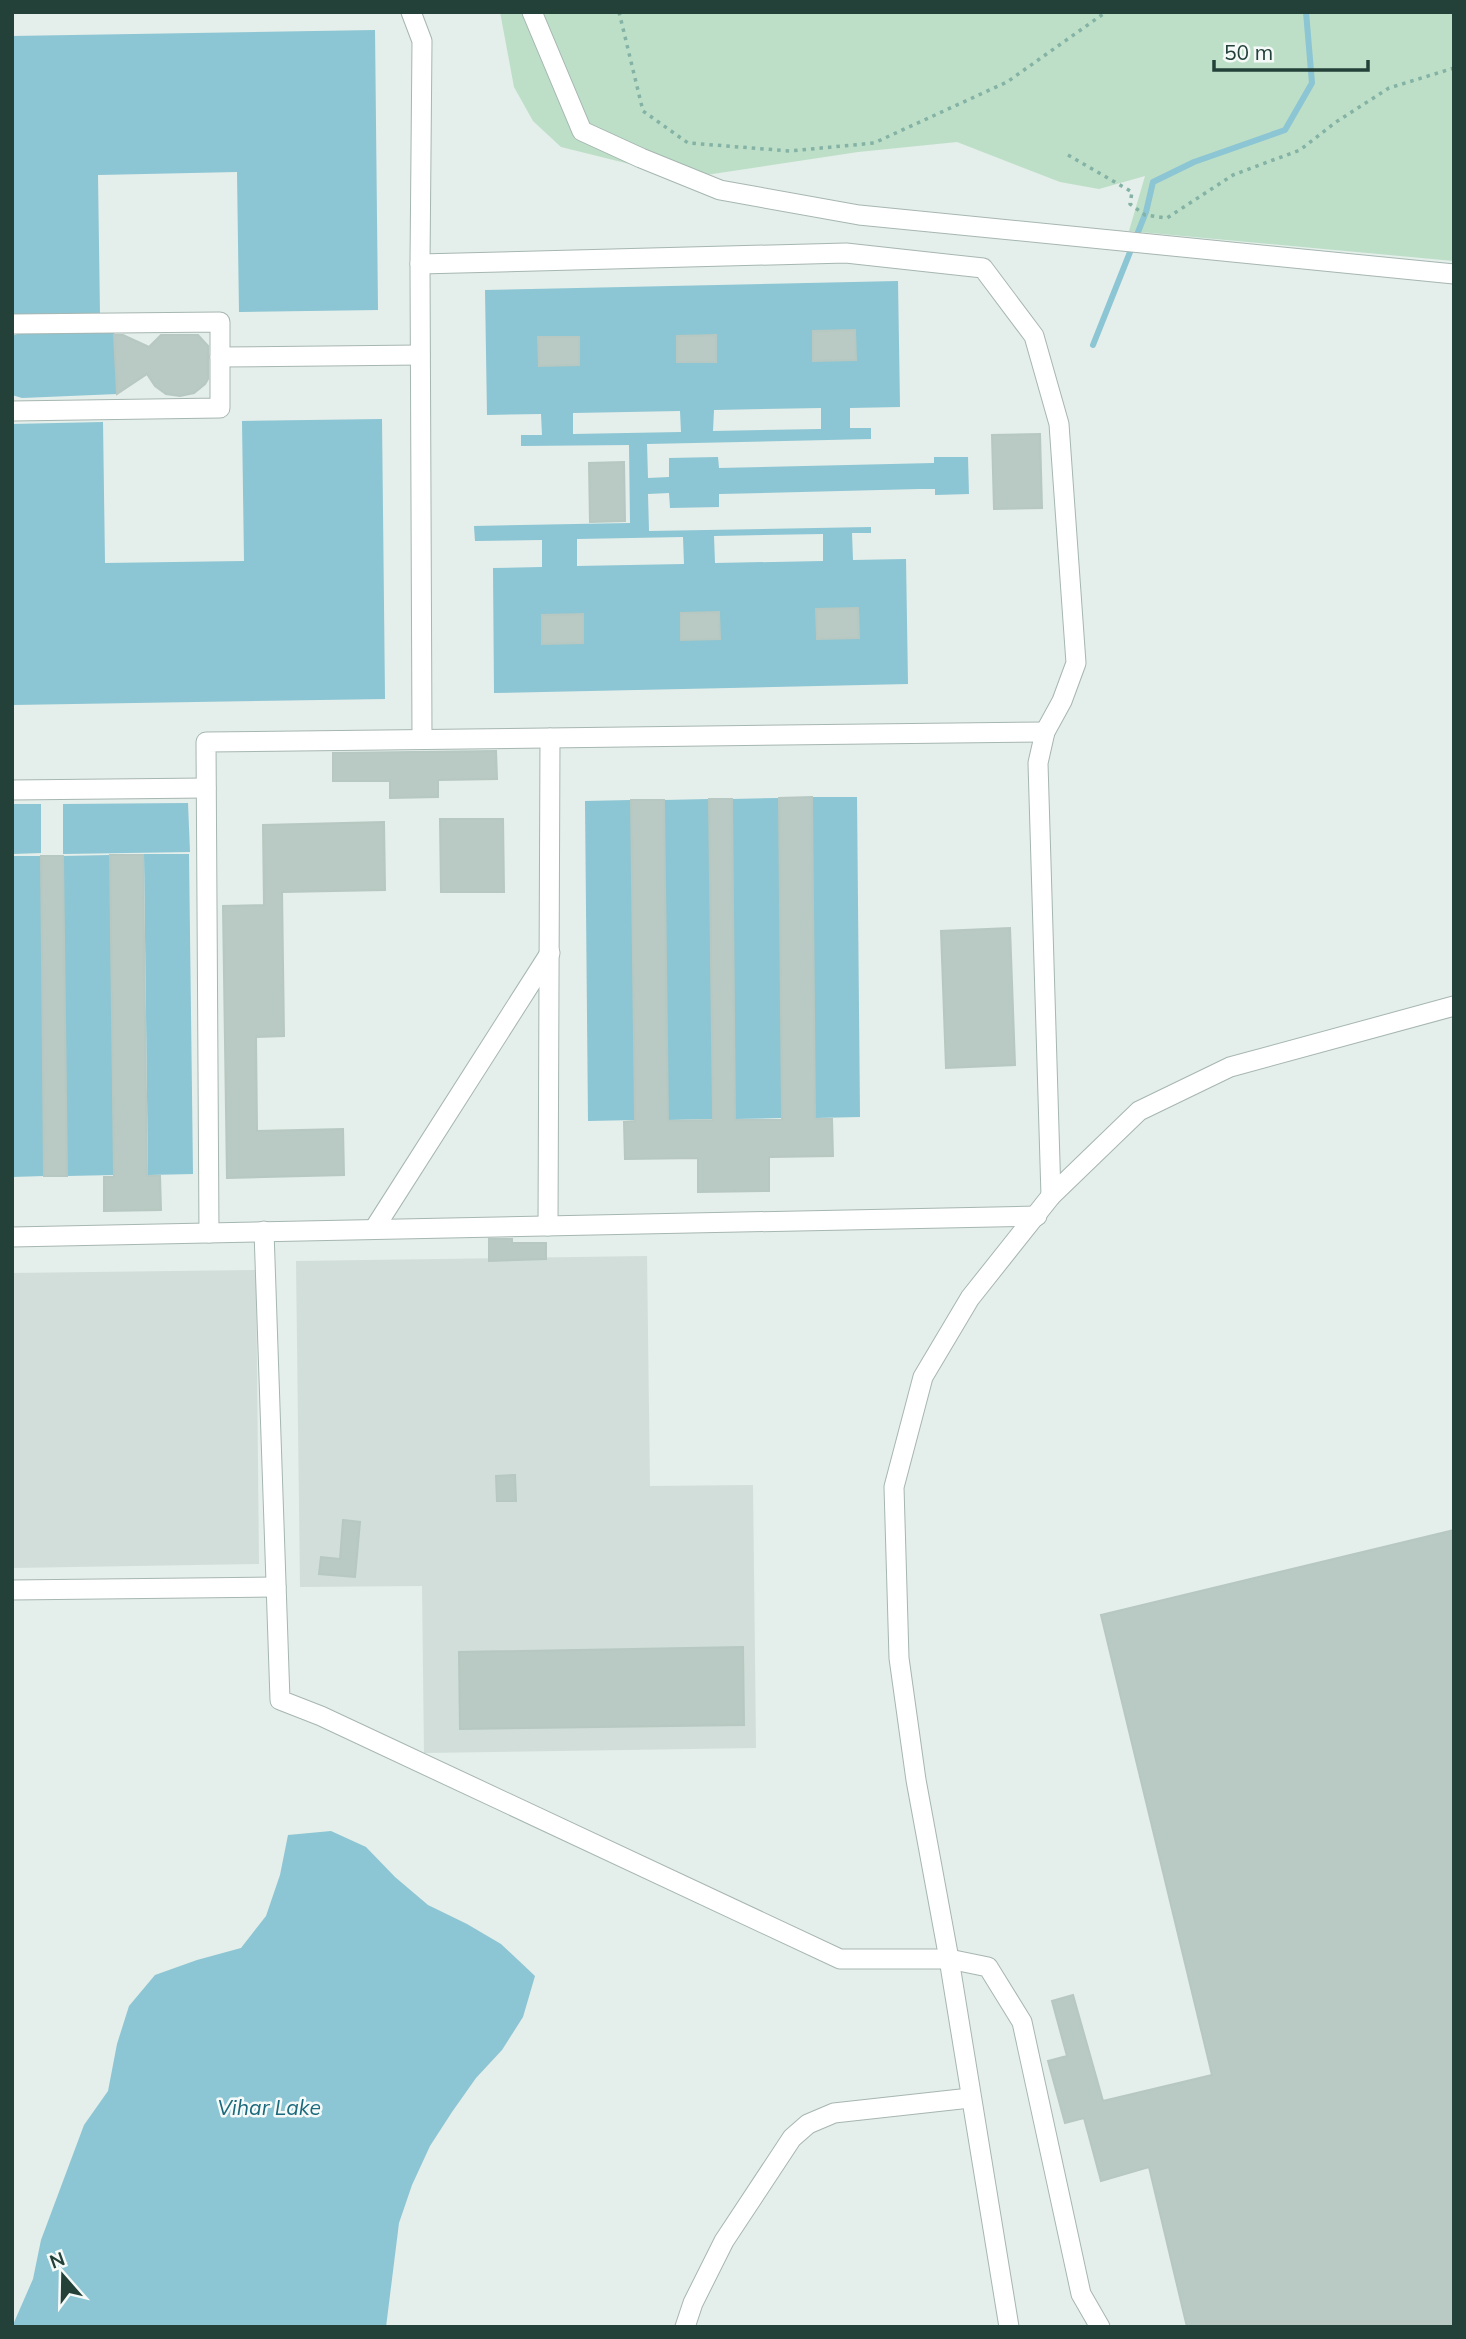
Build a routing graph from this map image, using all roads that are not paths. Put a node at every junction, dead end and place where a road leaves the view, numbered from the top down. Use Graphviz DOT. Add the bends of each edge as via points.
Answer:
graph roads {
  1 [pos="411,12"];
  2 [pos="533,12"];
  3 [pos="420,264"];
  4 [pos="1454,274"];
  5 [pos="12,324"];
  6 [pos="420,355"];
  7 [pos="220,357"];
  8 [pos="12,411"];
  9 [pos="1045,732"];
  10 [pos="550,738"];
  11 [pos="422,739"];
  12 [pos="206,788"];
  13 [pos="12,790"];
  14 [pos="550,953"];
  15 [pos="1454,1006"];
  16 [pos="1051,1196"];
  17 [pos="1037,1216"];
  18 [pos="548,1226"];
  19 [pos="374,1229"];
  20 [pos="264,1231"];
  21 [pos="209,1233"];
  22 [pos="12,1237"];
  23 [pos="276,1587"];
  24 [pos="12,1590"];
  25 [pos="949,1959"];
  26 [pos="970,2098"];
  27 [pos="685,2327"];
  28 [pos="1009,2327"];
  29 [pos="1100,2327"];
  1 -- 3 [label="lane" via="422,41"];
  2 -- 4 [label="lane" via="582,131 720,190 859,215"];
  3 -- 6 [label="lane"];
  3 -- 9 [label="lane" via="846,253 983,268 1034,336 1059,424 1076,663"];
  5 -- 7 [label="lane" via="220,322"];
  6 -- 7 [label="lane"];
  6 -- 11 [label="lane"];
  7 -- 8 [label="lane" via="220,408"];
  9 -- 10 [label="lane"];
  9 -- 16 [label="lane" via="1038,763"];
  10 -- 11 [label="lane"];
  10 -- 14 [label="lane"];
  11 -- 12 [label="lane" via="206,742"];
  12 -- 13 [label="lane"];
  12 -- 21 [label="lane"];
  14 -- 18 [label="lane"];
  14 -- 19 [label="lane"];
  15 -- 16 [label="lane" via="1230,1067 1139,1111"];
  16 -- 17 [label="lane"];
  17 -- 18 [label="lane"];
  17 -- 25 [label="lane" via="970,1298 923,1377 894,1487 899,1658"];
  18 -- 19 [label="lane"];
  19 -- 20 [label="lane"];
  20 -- 21 [label="lane"];
  20 -- 23 [label="lane"];
  21 -- 22 [label="lane"];
  23 -- 24 [label="lane"];
  23 -- 25 [label="lane" via="280,1700 840,1959"];
  25 -- 26 [label="lane"];
  25 -- 29 [label="lane" via="988,1968 1022,2022 1081,2294"];
  26 -- 27 [label="lane" via="834,2113 808,2124 792,2138 724,2241"];
  26 -- 28 [label="lane"];
}
